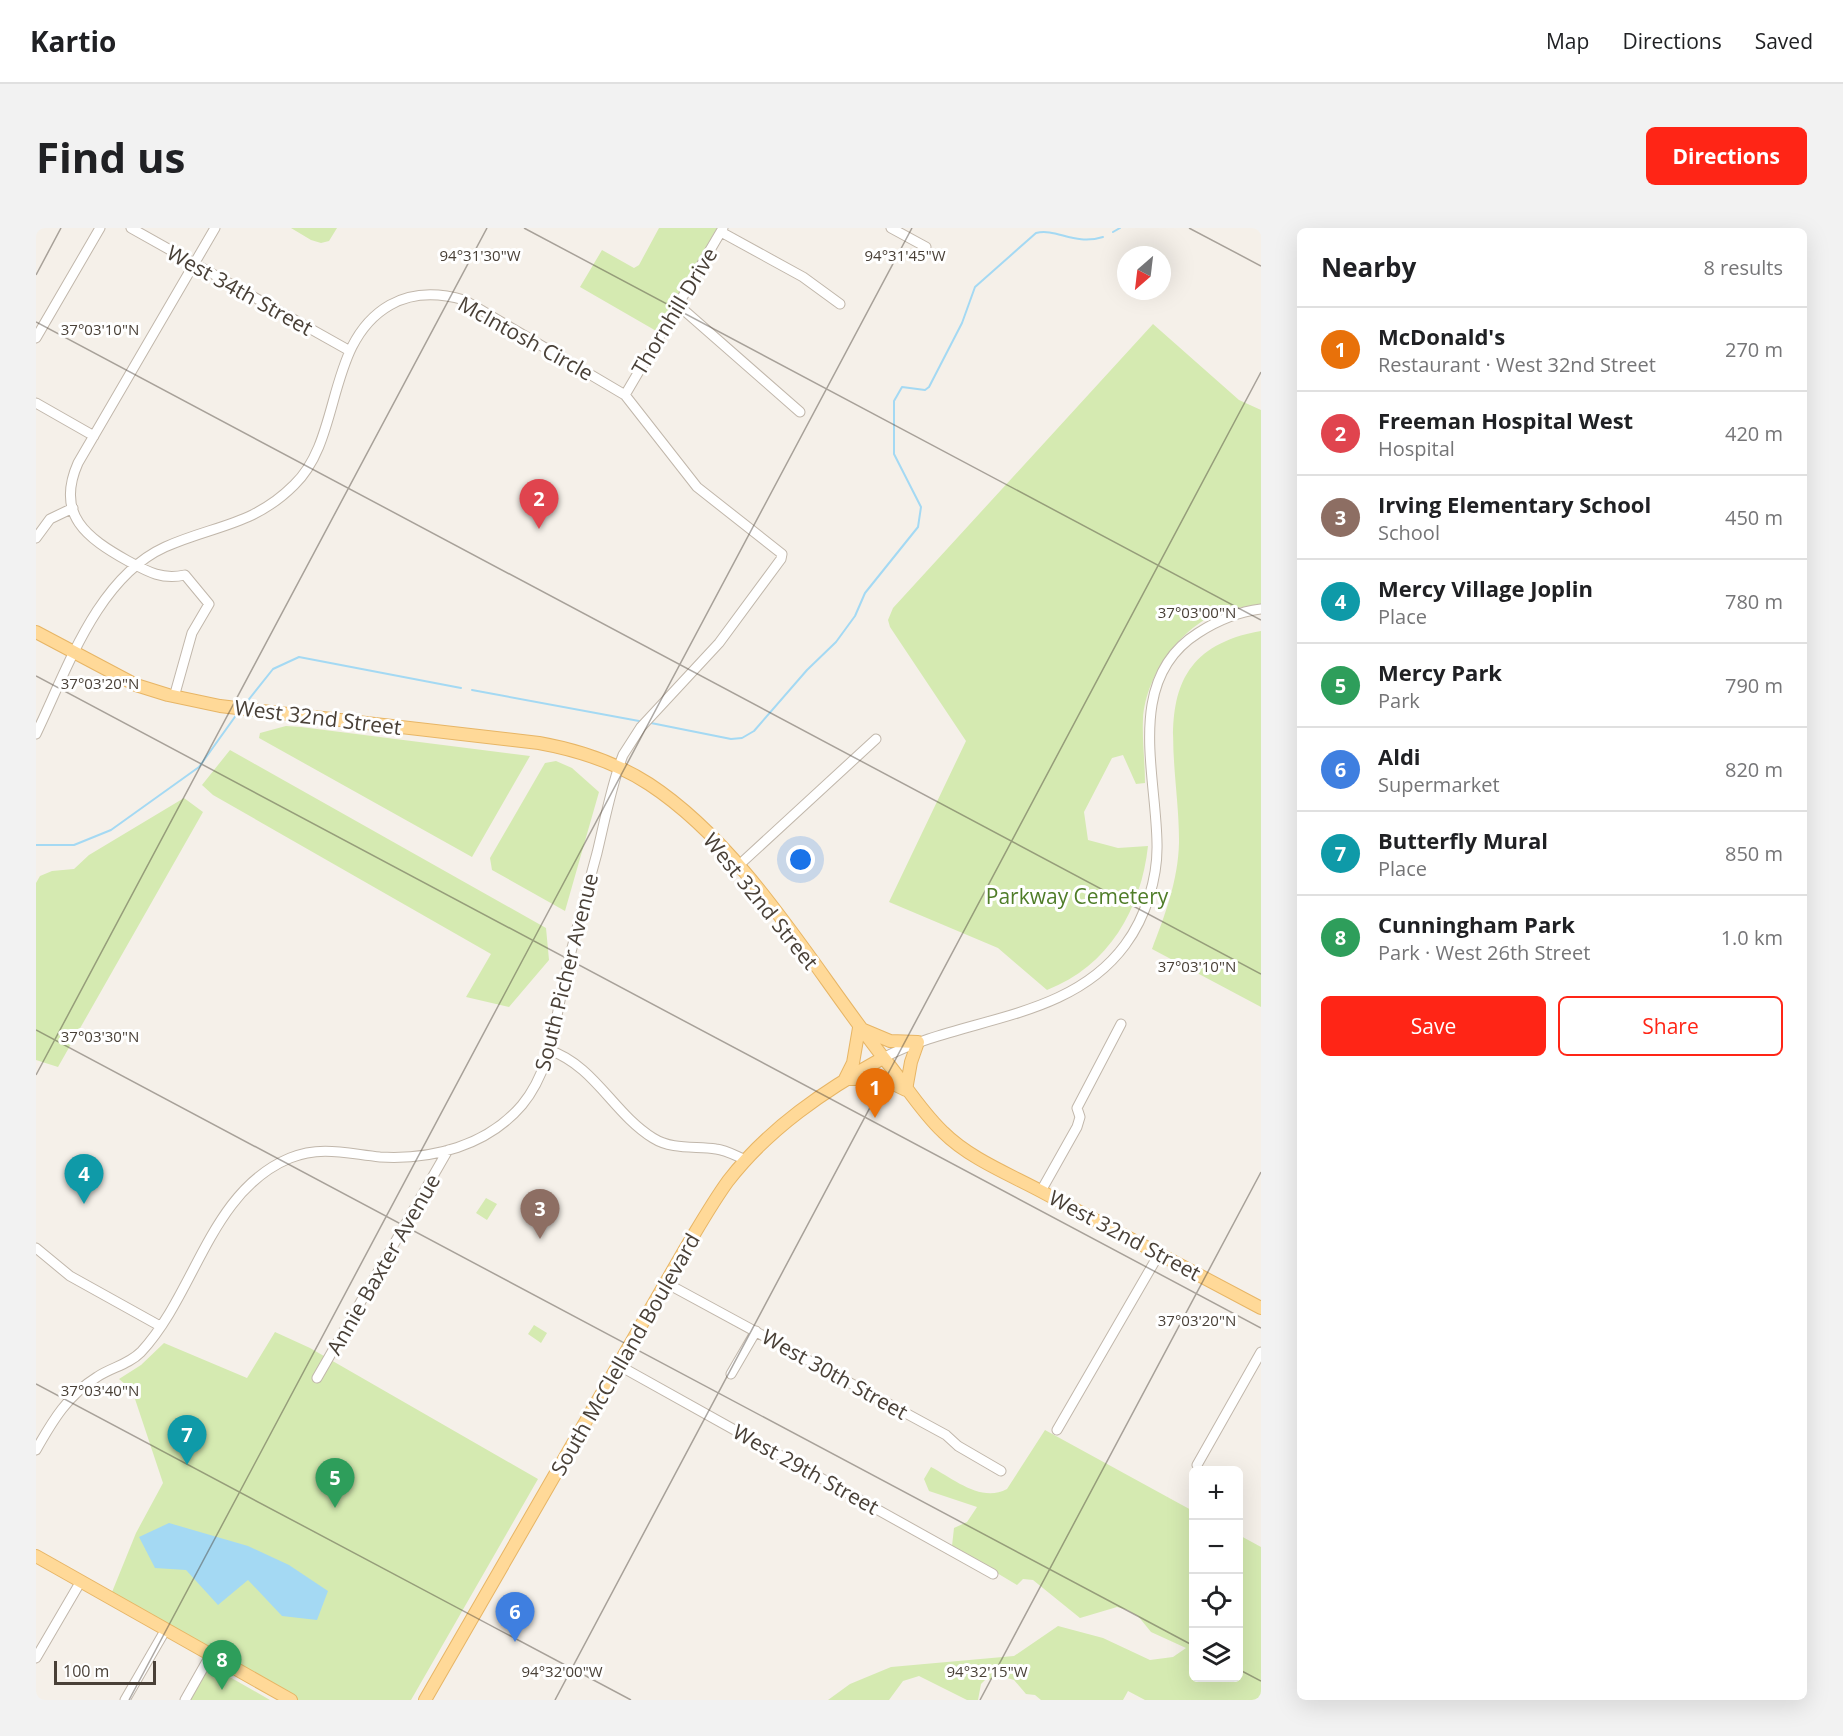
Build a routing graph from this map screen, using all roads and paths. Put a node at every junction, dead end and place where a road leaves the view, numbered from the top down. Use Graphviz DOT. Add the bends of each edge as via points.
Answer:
graph roads {
  1 [pos="100,228"];
  2 [pos="131,228"];
  3 [pos="215,228"];
  4 [pos="891,228"];
  5 [pos="722,230"];
  6 [pos="926,248"];
  7 [pos="195,264"];
  8 [pos="840,304"];
  9 [pos="678,305"];
  10 [pos="36,338"];
  11 [pos="350,351"];
  12 [pos="625,394"];
  13 [pos="36,403"];
  14 [pos="800,412"];
  15 [pos="94,436"];
  16 [pos="73,508"];
  17 [pos="36,538"];
  18 [pos="135,564"];
  19 [pos="1261,609"];
  20 [pos="36,632"];
  21 [pos="75,654"];
  22 [pos="174,697"];
  23 [pos="36,734"];
  24 [pos="876,739"];
  25 [pos="618,767"];
  26 [pos="738,866"];
  27 [pos="1121,1024"];
  28 [pos="859,1028"];
  29 [pos="918,1042"];
  30 [pos="549,1050"];
  31 [pos="883,1058"];
  32 [pos="845,1079"];
  33 [pos="906,1090"];
  34 [pos="448,1150"];
  35 [pos="746,1160"];
  36 [pos="1041,1191"];
  37 [pos="36,1248"];
  38 [pos="1159,1254"];
  39 [pos="666,1282"];
  40 [pos="1261,1308"];
  41 [pos="160,1326"];
  42 [pos="756,1331"];
  43 [pos="1261,1352"];
  44 [pos="618,1365"];
  45 [pos="731,1374"];
  46 [pos="317,1378"];
  47 [pos="1057,1430"];
  48 [pos="36,1450"];
  49 [pos="1197,1465"];
  50 [pos="1001,1471"];
  51 [pos="36,1556"];
  52 [pos="993,1574"];
  53 [pos="81,1581"];
  54 [pos="166,1629"];
  55 [pos="212,1654"];
  56 [pos="36,1658"];
  57 [pos="125,1700"];
  58 [pos="185,1700"];
  59 [pos="291,1700"];
  60 [pos="425,1700"];
  1 -- 10 [label="street"];
  2 -- 7 [label="street, West 34th Street"];
  3 -- 7 [label="street"];
  4 -- 6 [label="street"];
  5 -- 8 [label="street" via="803,277"];
  5 -- 9 [label="street, Thornhill Drive"];
  7 -- 11 [label="street, West 34th Street"];
  7 -- 15 [label="street"];
  9 -- 12 [label="street, Thornhill Drive"];
  9 -- 14 [label="street"];
  11 -- 12 [label="street, McIntosh Circle" via="360,329 387,306 424,295 451,296 475,305"];
  11 -- 18 [label="street, McIntosh Circle" via="315,453 296,483 279,500 254,516 165,547"];
  12 -- 25 [label="street, McIntosh Circle" via="697,487 782,554 719,644 633,737"];
  13 -- 15 [label="street"];
  15 -- 16 [label="street" via="74,473"];
  16 -- 17 [label="street" via="50,519"];
  16 -- 18 [label="street" via="93,540"];
  18 -- 21 [label="street, McIntosh Circle" via="107,595"];
  18 -- 22 [label="street" via="164,578 185,574 208,604 192,633"];
  19 -- 29 [label="street" via="1228,616 1189,638 1172,656 1154,690 1149,738 1158,844 1152,888 1126,944 1085,985 1068,994"];
  20 -- 21 [label="main road, West 32nd Street"];
  21 -- 22 [label="main road, West 32nd Street" via="119,678"];
  21 -- 23 [label="street, McIntosh Circle"];
  22 -- 25 [label="main road, West 32nd Street" via="539,743"];
  24 -- 26 [label="street"];
  25 -- 26 [label="main road, West 32nd Street" via="679,807"];
  25 -- 30 [label="street, South Picher Avenue"];
  26 -- 28 [label="main road, West 32nd Street" via="796,938"];
  27 -- 36 [label="street" via="1077,1108 1077,1126"];
  28 -- 29 [label="main road" via="890,1041"];
  28 -- 31 [label="main road, West 32nd Street"];
  28 -- 32 [label="main road" via="853,1063"];
  29 -- 31 [label="street"];
  29 -- 33 [label="main road"];
  30 -- 34 [label="street, South Picher Avenue" via="537,1084 516,1111 480,1139"];
  30 -- 35 [label="street" via="580,1066 654,1139 675,1146 719,1149"];
  31 -- 32 [label="main road, South McClelland Boulevard"];
  31 -- 33 [label="main road, West 32nd Street"];
  32 -- 33 [label="main road" via="883,1079"];
  32 -- 35 [label="main road, South McClelland Boulevard" via="791,1116"];
  33 -- 36 [label="main road, West 32nd Street" via="944,1134"];
  34 -- 41 [label="street, South Picher Avenue" via="433,1156 381,1157 329,1149 292,1157 260,1173 231,1206"];
  34 -- 46 [label="street, Annie Baxter Avenue"];
  35 -- 39 [label="main road, South McClelland Boulevard" via="710,1209"];
  36 -- 38 [label="main road, West 32nd Street"];
  37 -- 41 [label="street" via="70,1276"];
  38 -- 40 [label="main road, West 32nd Street"];
  38 -- 47 [label="street"];
  39 -- 42 [label="street, West 30th Street"];
  39 -- 44 [label="main road, South McClelland Boulevard"];
  41 -- 48 [label="street, South Picher Avenue" via="141,1352 124,1366 100,1375 75,1392"];
  42 -- 45 [label="street"];
  42 -- 50 [label="street, West 30th Street" via="946,1435"];
  43 -- 49 [label="street"];
  44 -- 52 [label="street, West 29th Street"];
  44 -- 60 [label="main road, South McClelland Boulevard"];
  51 -- 53 [label="main road"];
  53 -- 54 [label="main road"];
  53 -- 56 [label="street"];
  54 -- 55 [label="main road"];
  54 -- 57 [label="street"];
  55 -- 58 [label="street"];
  55 -- 59 [label="main road"];
}
